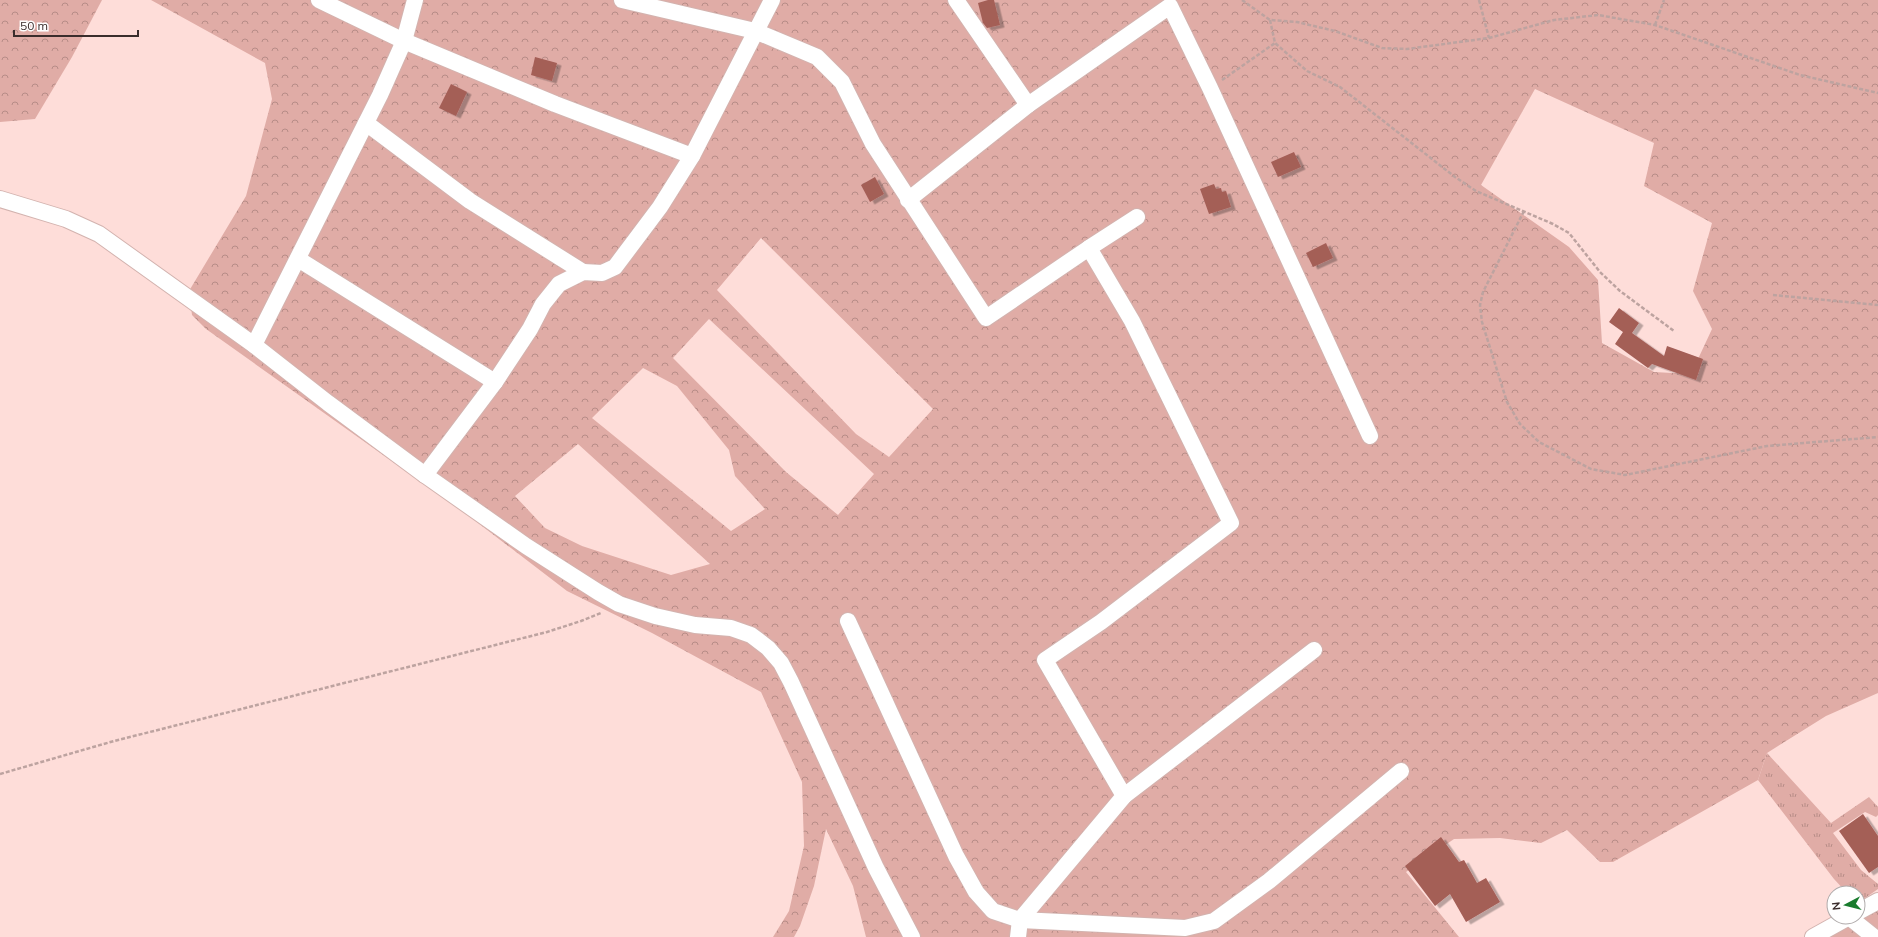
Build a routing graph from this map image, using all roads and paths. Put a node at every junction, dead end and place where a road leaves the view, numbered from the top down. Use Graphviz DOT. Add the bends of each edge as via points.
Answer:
graph roads {
  1 [pos="319,0"];
  2 [pos="415,0"];
  3 [pos="622,0"];
  4 [pos="772,0"];
  5 [pos="956,0"];
  6 [pos="1242,0"];
  7 [pos="1479,0"];
  8 [pos="1664,0"];
  9 [pos="1270,20"];
  10 [pos="1655,25"];
  11 [pos="755,31"];
  12 [pos="1488,38"];
  13 [pos="404,42"];
  14 [pos="1275,42"];
  15 [pos="1210,88"];
  16 [pos="1878,93"];
  17 [pos="1028,105"];
  18 [pos="366,123"];
  19 [pos="692,156"];
  20 [pos="0,199"];
  21 [pos="908,200"];
  22 [pos="1524,212"];
  23 [pos="1137,217"];
  24 [pos="1089,248"];
  25 [pos="298,259"];
  26 [pos="583,272"];
  27 [pos="1773,295"];
  28 [pos="1878,304"];
  29 [pos="1674,331"];
  30 [pos="254,345"];
  31 [pos="495,382"];
  32 [pos="1370,436"];
  33 [pos="1878,437"];
  34 [pos="425,474"];
  35 [pos="619,604"];
  36 [pos="848,621"];
  37 [pos="1314,650"];
  38 [pos="1401,771"];
  39 [pos="0,774"];
  40 [pos="1124,796"];
  41 [pos="1878,901"];
  42 [pos="1866,908"];
  43 [pos="1020,920"];
  44 [pos="1835,925"];
  45 [pos="1859,925"];
  46 [pos="912,937"];
  47 [pos="1018,937"];
  48 [pos="1813,937"];
  49 [pos="1874,937"];
  1 -- 13 [label="street"];
  2 -- 13 [label="street"];
  3 -- 11 [label="street"];
  4 -- 11 [label="street"];
  5 -- 17 [label="street"];
  6 -- 9 [label="path"];
  7 -- 12 [label="path"];
  8 -- 10 [label="path"];
  9 -- 12 [label="path" via="1297,22 1335,31 1382,48 1407,49"];
  9 -- 14 [label="path"];
  10 -- 12 [label="path" via="1598,15 1554,20"];
  10 -- 16 [label="path" via="1800,75"];
  11 -- 19 [label="street"];
  11 -- 21 [label="street" via="817,57 842,82 873,144"];
  13 -- 18 [label="street"];
  13 -- 19 [label="street" via="555,104"];
  14 -- 15 [label="path"];
  14 -- 22 [label="path" via="1307,71 1340,87 1455,177 1476,191"];
  15 -- 17 [label="street" via="1170,6"];
  15 -- 32 [label="street"];
  17 -- 21 [label="street"];
  18 -- 25 [label="street"];
  18 -- 26 [label="street" via="470,201"];
  19 -- 26 [label="street" via="660,207 615,267 602,273"];
  20 -- 30 [label="street" via="66,219 99,234"];
  21 -- 24 [label="street" via="986,318"];
  22 -- 29 [label="path" via="1569,233 1600,272 1620,291"];
  22 -- 33 [label="path" via="1483,292 1480,305 1482,322 1507,402 1520,424 1539,442 1591,469 1625,475 1767,446"];
  23 -- 24 [label="street"];
  24 -- 40 [label="street" via="1132,321 1231,523 1101,622 1045,660"];
  25 -- 30 [label="street"];
  25 -- 31 [label="street"];
  26 -- 31 [label="street" via="558,284"];
  27 -- 28 [label="path"];
  30 -- 34 [label="street"];
  31 -- 34 [label="street"];
  34 -- 35 [label="street" via="526,546"];
  35 -- 39 [label="path" via="581,621 547,632 121,739"];
  35 -- 46 [label="street" via="695,625 732,628 751,635 768,648 781,663 791,682 876,868"];
  36 -- 43 [label="street" via="956,856 976,892 993,911"];
  37 -- 40 [label="street"];
  38 -- 43 [label="street" via="1269,881 1214,921 1185,928"];
  40 -- 43 [label="street"];
  41 -- 42 [label="street"];
  43 -- 47 [label="street"];
  44 -- 48 [label="street"];
  45 -- 49 [label="street"];
}
